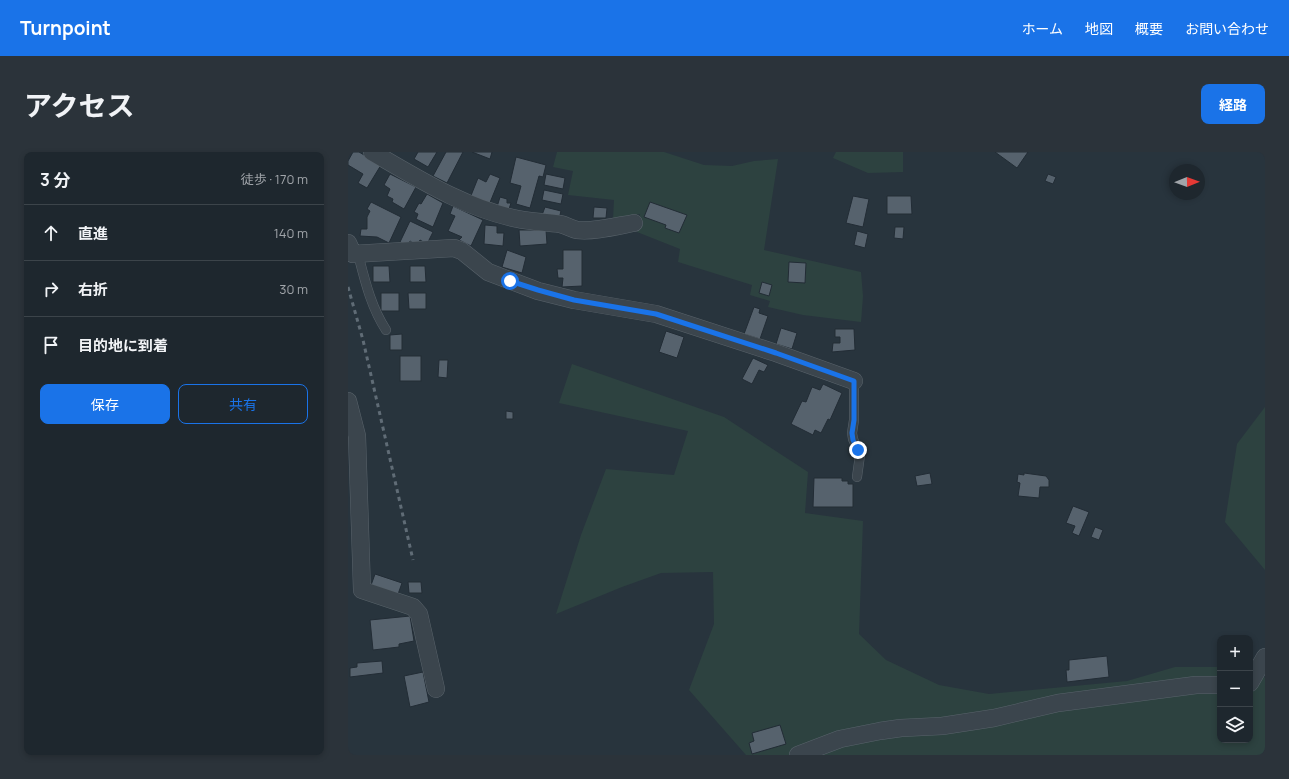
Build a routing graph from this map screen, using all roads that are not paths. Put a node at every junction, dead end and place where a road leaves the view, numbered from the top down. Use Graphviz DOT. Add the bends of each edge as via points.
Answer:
graph roads {
  1 [pos="372,152"];
  2 [pos="634,223"];
  3 [pos="353,249"];
  4 [pos="386,330"];
  5 [pos="854,381"];
  6 [pos="348,401"];
  7 [pos="857,477"];
  8 [pos="1265,657"];
  9 [pos="1253,678"];
  10 [pos="1217,685"];
  11 [pos="436,689"];
  12 [pos="798,755"];
  1 -- 2 [label="street" via="434,188 484,210 511,217 562,224 576,230"];
  3 -- 4 [label="lane" via="378,318"];
  3 -- 5 [label="street" via="454,248 462,251 488,272 538,290 574,300 656,314"];
  5 -- 7 [label="lane" via="852,433 860,456"];
  6 -- 11 [label="street" via="357,436 362,590 413,607 419,614"];
  8 -- 9 [label="street"];
  10 -- 12 [label="street" via="1196,684 1058,703 942,726 880,731 840,740"];
}
